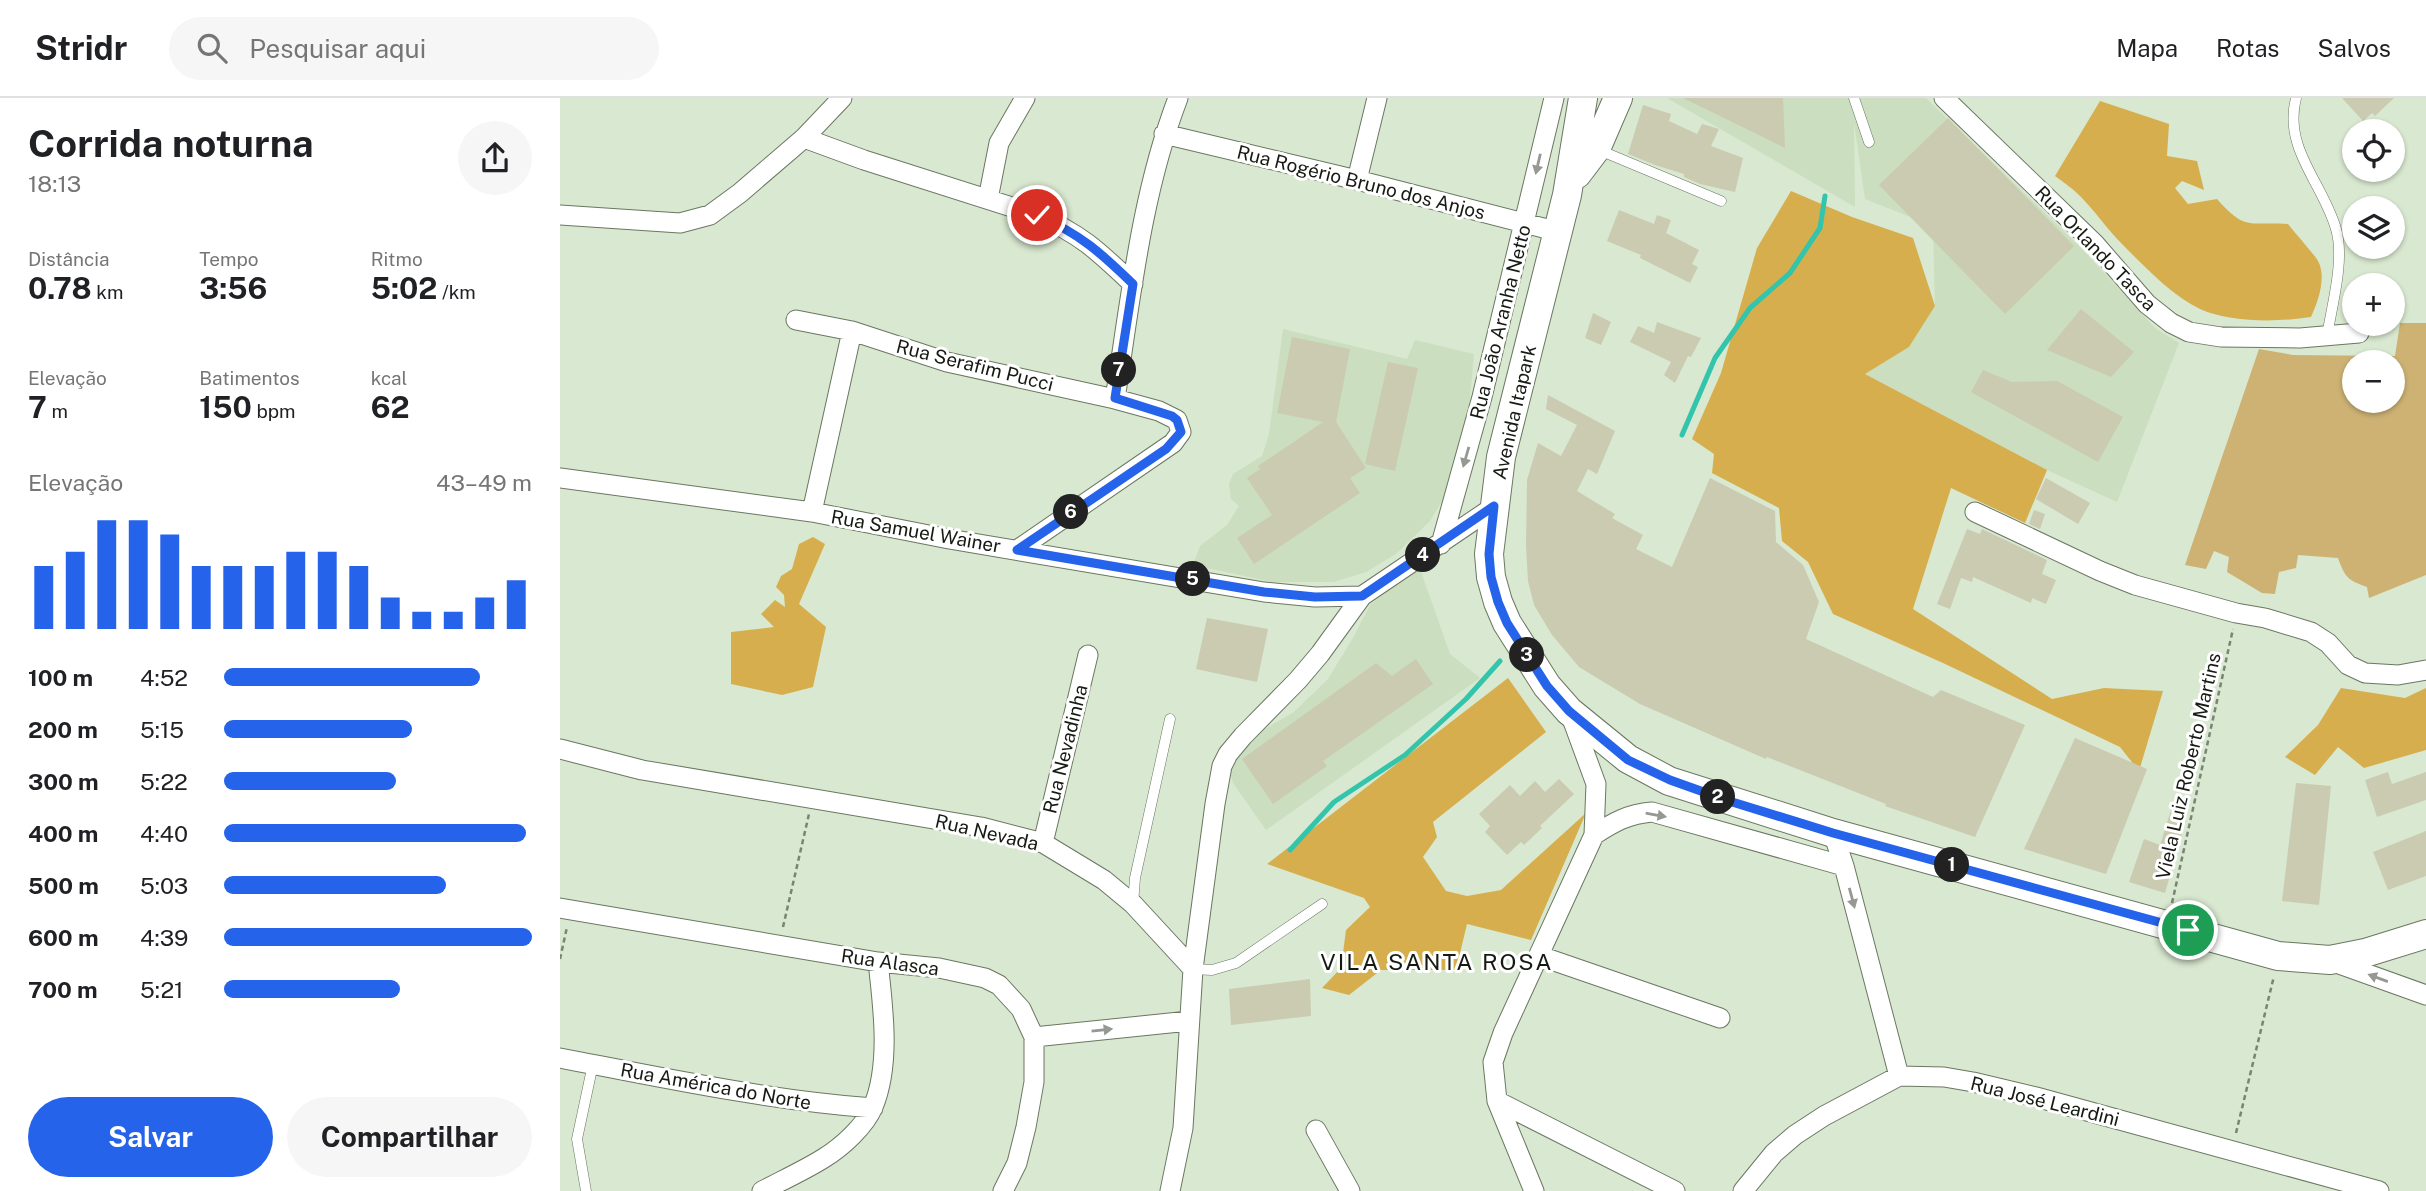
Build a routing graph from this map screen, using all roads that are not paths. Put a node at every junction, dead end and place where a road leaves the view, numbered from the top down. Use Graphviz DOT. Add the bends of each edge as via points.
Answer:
graph roads {
  1 [pos="842,98"];
  2 [pos="1025,98"];
  3 [pos="1178,98"];
  4 [pos="1377,98"];
  5 [pos="1554,98"];
  6 [pos="1583,98"];
  7 [pos="1602,98"];
  8 [pos="1618,98"];
  9 [pos="1854,98"];
  10 [pos="1944,98"];
  11 [pos="2296,98"];
  12 [pos="1164,134"];
  13 [pos="804,138"];
  14 [pos="1868,142"];
  15 [pos="1596,149"];
  16 [pos="1357,180"];
  17 [pos="1572,184"];
  18 [pos="988,199"];
  19 [pos="1721,201"];
  20 [pos="560,215"];
  21 [pos="1524,223"];
  22 [pos="1559,232"];
  23 [pos="1133,284"];
  24 [pos="796,320"];
  25 [pos="852,331"];
  26 [pos="2342,335"];
  27 [pos="2327,336"];
  28 [pos="1115,398"];
  29 [pos="560,478"];
  30 [pos="1494,506"];
  31 [pos="811,512"];
  32 [pos="1975,512"];
  33 [pos="1441,544"];
  34 [pos="1017,550"];
  35 [pos="1362,596"];
  36 [pos="1088,655"];
  37 [pos="2426,670"];
  38 [pos="1569,711"];
  39 [pos="1170,719"];
  40 [pos="560,749"];
  41 [pos="1596,806"];
  42 [pos="1619,819"];
  43 [pos="1833,833"];
  44 [pos="1594,835"];
  45 [pos="1042,843"];
  46 [pos="1844,866"];
  47 [pos="1133,904"];
  48 [pos="1322,904"];
  49 [pos="565,909"];
  50 [pos="2426,934"];
  51 [pos="1540,956"];
  52 [pos="2330,960"];
  53 [pos="878,962"];
  54 [pos="1193,969"];
  55 [pos="2426,995"];
  56 [pos="1720,1018"];
  57 [pos="1189,1021"];
  58 [pos="1034,1037"];
  59 [pos="560,1058"];
  60 [pos="593,1064"];
  61 [pos="1899,1076"];
  62 [pos="1497,1101"];
  63 [pos="873,1108"];
  64 [pos="1316,1130"];
  65 [pos="586,1191"];
  66 [pos="762,1191"];
  67 [pos="1003,1191"];
  68 [pos="1170,1191"];
  69 [pos="1350,1191"];
  70 [pos="1534,1191"];
  71 [pos="1675,1191"];
  72 [pos="1743,1191"];
  73 [pos="2379,1191"];
  1 -- 13 [label="street"];
  2 -- 18 [label="street" via="994,156"];
  3 -- 12 [label="street"];
  4 -- 16 [label="street"];
  5 -- 21 [label="street, Rua João Aranha Netto, one-way"];
  6 -- 17 [label="main road, Avenida Itapark"];
  7 -- 17 [label="main road, Avenida Itapark"];
  8 -- 15 [label="main road"];
  9 -- 14 [label="lane"];
  10 -- 27 [label="street, Rua Orlando Tasca" via="2171,323 2189,332 2221,337"];
  11 -- 27 [label="lane" via="2294,133 2300,156 2328,207 2339,244"];
  12 -- 16 [label="street, Rua Rogério Bruno dos Anjos"];
  12 -- 23 [label="street" via="1146,202"];
  13 -- 18 [label="street"];
  13 -- 20 [label="street" via="725,205 695,220 680,223"];
  15 -- 17 [label="main road"];
  15 -- 19 [label="lane"];
  16 -- 21 [label="street, Rua Rogério Bruno dos Anjos"];
  17 -- 22 [label="main road, Avenida Itapark"];
  18 -- 23 [label="street" via="1063,226 1100,252"];
  21 -- 22 [label="street, Rua Rogério Bruno dos Anjos"];
  21 -- 33 [label="street, Rua João Aranha Netto, one-way"];
  22 -- 30 [label="main road, Avenida Itapark" via="1501,457"];
  23 -- 28 [label="street"];
  24 -- 25 [label="street, Rua Serafim Pucci"];
  25 -- 28 [label="street, Rua Serafim Pucci" via="947,362"];
  25 -- 31 [label="street"];
  26 -- 27 [label="street, Rua Orlando Tasca"];
  28 -- 34 [label="street, Rua Serafim Pucci" via="1172,416 1181,426 1179,437"];
  29 -- 31 [label="street, Rua Samuel Wainer"];
  30 -- 33 [label="street"];
  30 -- 38 [label="main road, Avenida Itapark" via="1489,554 1498,602 1547,686"];
  31 -- 34 [label="street, Rua Samuel Wainer"];
  32 -- 37 [label="street" via="2135,585 2311,632 2348,665 2365,673"];
  33 -- 35 [label="street"];
  34 -- 35 [label="street, Rua Samuel Wainer" via="1264,592"];
  35 -- 54 [label="street" via="1298,680 1243,736 1222,766"];
  36 -- 45 [label="street, Rua Nevadinha"];
  38 -- 41 [label="street" via="1596,784"];
  38 -- 43 [label="main road, Avenida Itapark" via="1628,760 1670,780"];
  39 -- 47 [label="lane"];
  40 -- 45 [label="street, Rua Nevada" via="642,770 981,827"];
  41 -- 42 [label="street"];
  41 -- 44 [label="street"];
  42 -- 44 [label="street"];
  42 -- 46 [label="street, one-way" via="1652,812"];
  43 -- 46 [label="street"];
  43 -- 52 [label="main road, Avenida Itapark" via="2278,956"];
  44 -- 51 [label="street"];
  45 -- 47 [label="street, Rua Nevada" via="1104,880"];
  46 -- 61 [label="street, one-way"];
  47 -- 54 [label="street, Rua Nevada"];
  48 -- 54 [label="lane" via="1236,963 1212,970"];
  49 -- 53 [label="street, Rua Alasca"];
  50 -- 52 [label="main road, Avenida Itapark"];
  51 -- 56 [label="street"];
  51 -- 62 [label="street" via="1493,1062"];
  55 -- 52 [label="street, one-way"];
  53 -- 58 [label="street, Rua Alasca" via="985,978 1012,998"];
  53 -- 63 [label="street" via="883,1050"];
  54 -- 57 [label="street"];
  58 -- 57 [label="street, one-way"];
  57 -- 68 [label="street" via="1183,1128"];
  58 -- 67 [label="street, Rua Alasca" via="1028,1115 1017,1163"];
  59 -- 60 [label="street, Rua América do Norte"];
  60 -- 63 [label="street, Rua América do Norte" via="739,1092"];
  60 -- 65 [label="lane" via="577,1139"];
  61 -- 72 [label="street, Rua José Leardini" via="1795,1135"];
  61 -- 73 [label="street, Rua José Leardini" via="1973,1082"];
  62 -- 70 [label="street"];
  62 -- 71 [label="street"];
  63 -- 66 [label="street" via="836,1149"];
  64 -- 69 [label="street"];
}
